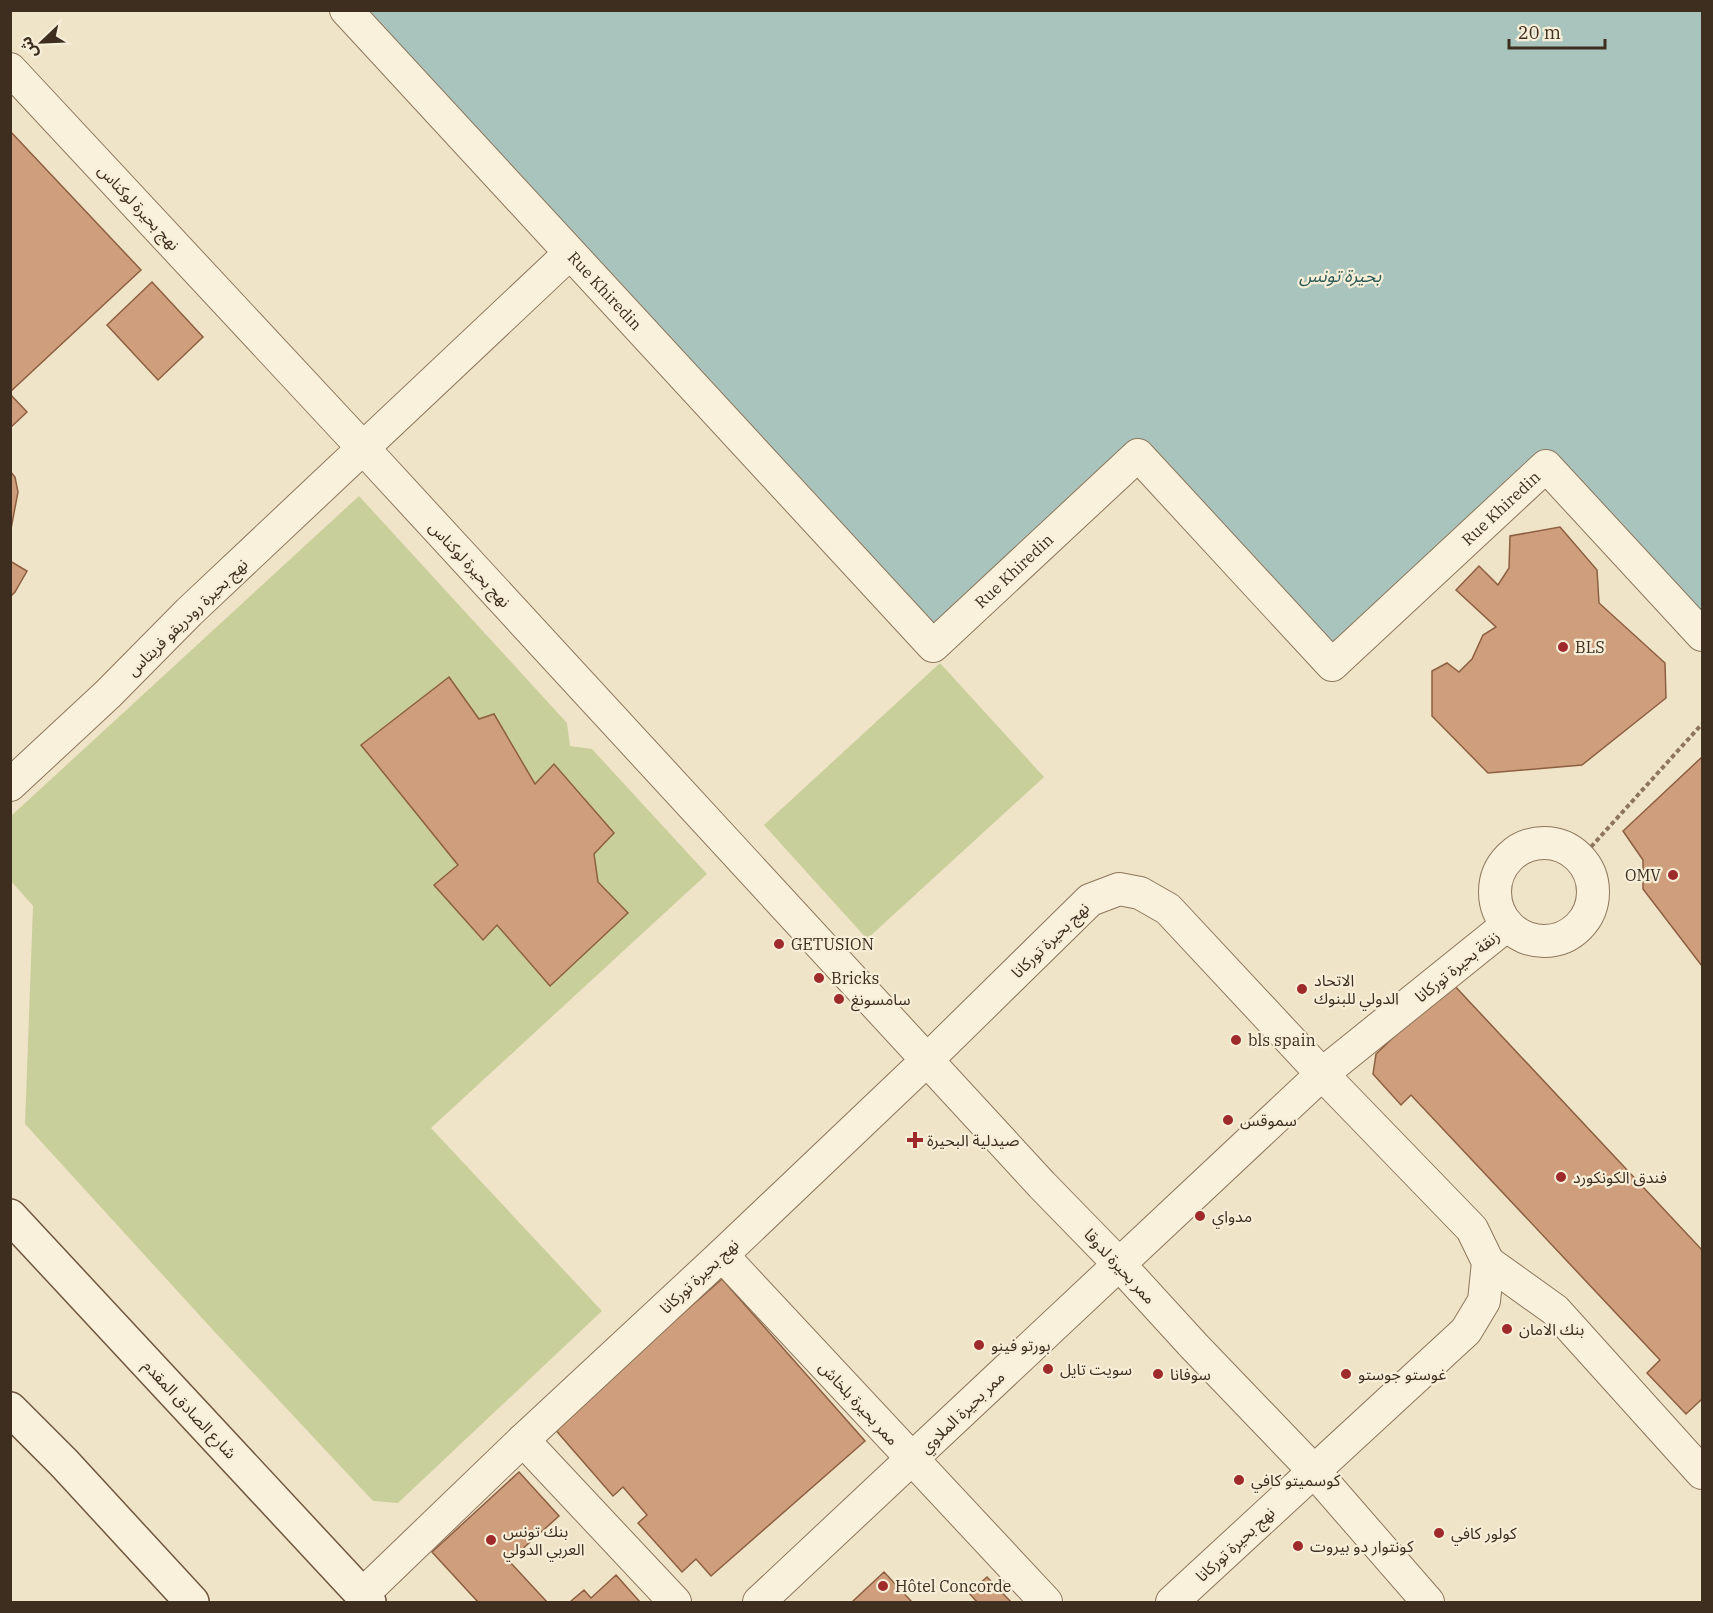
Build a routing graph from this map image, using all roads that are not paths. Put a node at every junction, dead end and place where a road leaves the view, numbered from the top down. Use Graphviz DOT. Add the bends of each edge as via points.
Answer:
graph roads {
  1 [pos="346,10"];
  2 [pos="10,69"];
  3 [pos="569,254"];
  4 [pos="364,448"];
  5 [pos="1702,635"];
  6 [pos="10,786"];
  7 [pos="1507,925"];
  8 [pos="926,1061"];
  9 [pos="1322,1074"];
  10 [pos="10,1216"];
  11 [pos="722,1255"];
  12 [pos="1488,1262"];
  13 [pos="1119,1264"];
  14 [pos="10,1409"];
  15 [pos="523,1440"];
  16 [pos="913,1460"];
  17 [pos="1314,1471"];
  18 [pos="1702,1473"];
  19 [pos="366,1599"];
  20 [pos="192,1602"];
  21 [pos="675,1602"];
  22 [pos="759,1602"];
  23 [pos="1046,1602"];
  24 [pos="1172,1602"];
  25 [pos="1428,1602"];
  1 -- 3 [label="street, Rue Khiredin"];
  2 -- 4 [label="street, نهج بحيرة لوكناس"];
  3 -- 4 [label="street, نهج بحيرة رودريقو فريتاس"];
  3 -- 5 [label="street, Rue Khiredin" via="933,646 1138,455 1332,665 1546,466"];
  4 -- 6 [label="street, نهج بحيرة رودريقو فريتاس"];
  4 -- 8 [label="street, نهج بحيرة لوكناس"];
  7 -- 7 [label="street, زنقة بحيرة توركانا" via="1497,909 1494,889 1499,870 1511,854 1527,844 1546,842 1565,847 1581,858 1591,875 1594,894 1589,913 1577,928 1561,939 1542,942 1523,937"];
  7 -- 9 [label="street, زنقة بحيرة توركانا"];
  8 -- 9 [label="street, نهج بحيرة توركانا" via="1090,900 1119,889 1140,892 1168,909"];
  8 -- 11 [label="street, نهج بحيرة توركانا"];
  8 -- 13 [label="street, ممر بحيرة لدوقا"];
  9 -- 12 [label="street, نهج بحيرة توركانا" via="1472,1229"];
  9 -- 13 [label="street, ممر بحيرة الملاوي"];
  10 -- 19 [label="main road, شارع الصادق المقدم"];
  11 -- 15 [label="street, نهج بحيرة توركانا"];
  11 -- 16 [label="street, ممر بحيرة بلخاش"];
  12 -- 17 [label="street, نهج بحيرة توركانا" via="1484,1301 1466,1331"];
  12 -- 18 [label="street" via="1555,1310"];
  13 -- 16 [label="street, ممر بحيرة الملاوي"];
  13 -- 17 [label="street, ممر بحيرة لدوقا"];
  14 -- 20 [label="main road"];
  15 -- 19 [label="street, نهج بحيرة توركانا"];
  15 -- 21 [label="street"];
  16 -- 22 [label="street, ممر بحيرة الملاوي"];
  16 -- 23 [label="street, ممر بحيرة بلخاش"];
  17 -- 24 [label="street, نهج بحيرة توركانا"];
  17 -- 25 [label="street, ممر بحيرة لدوقا"];
}
